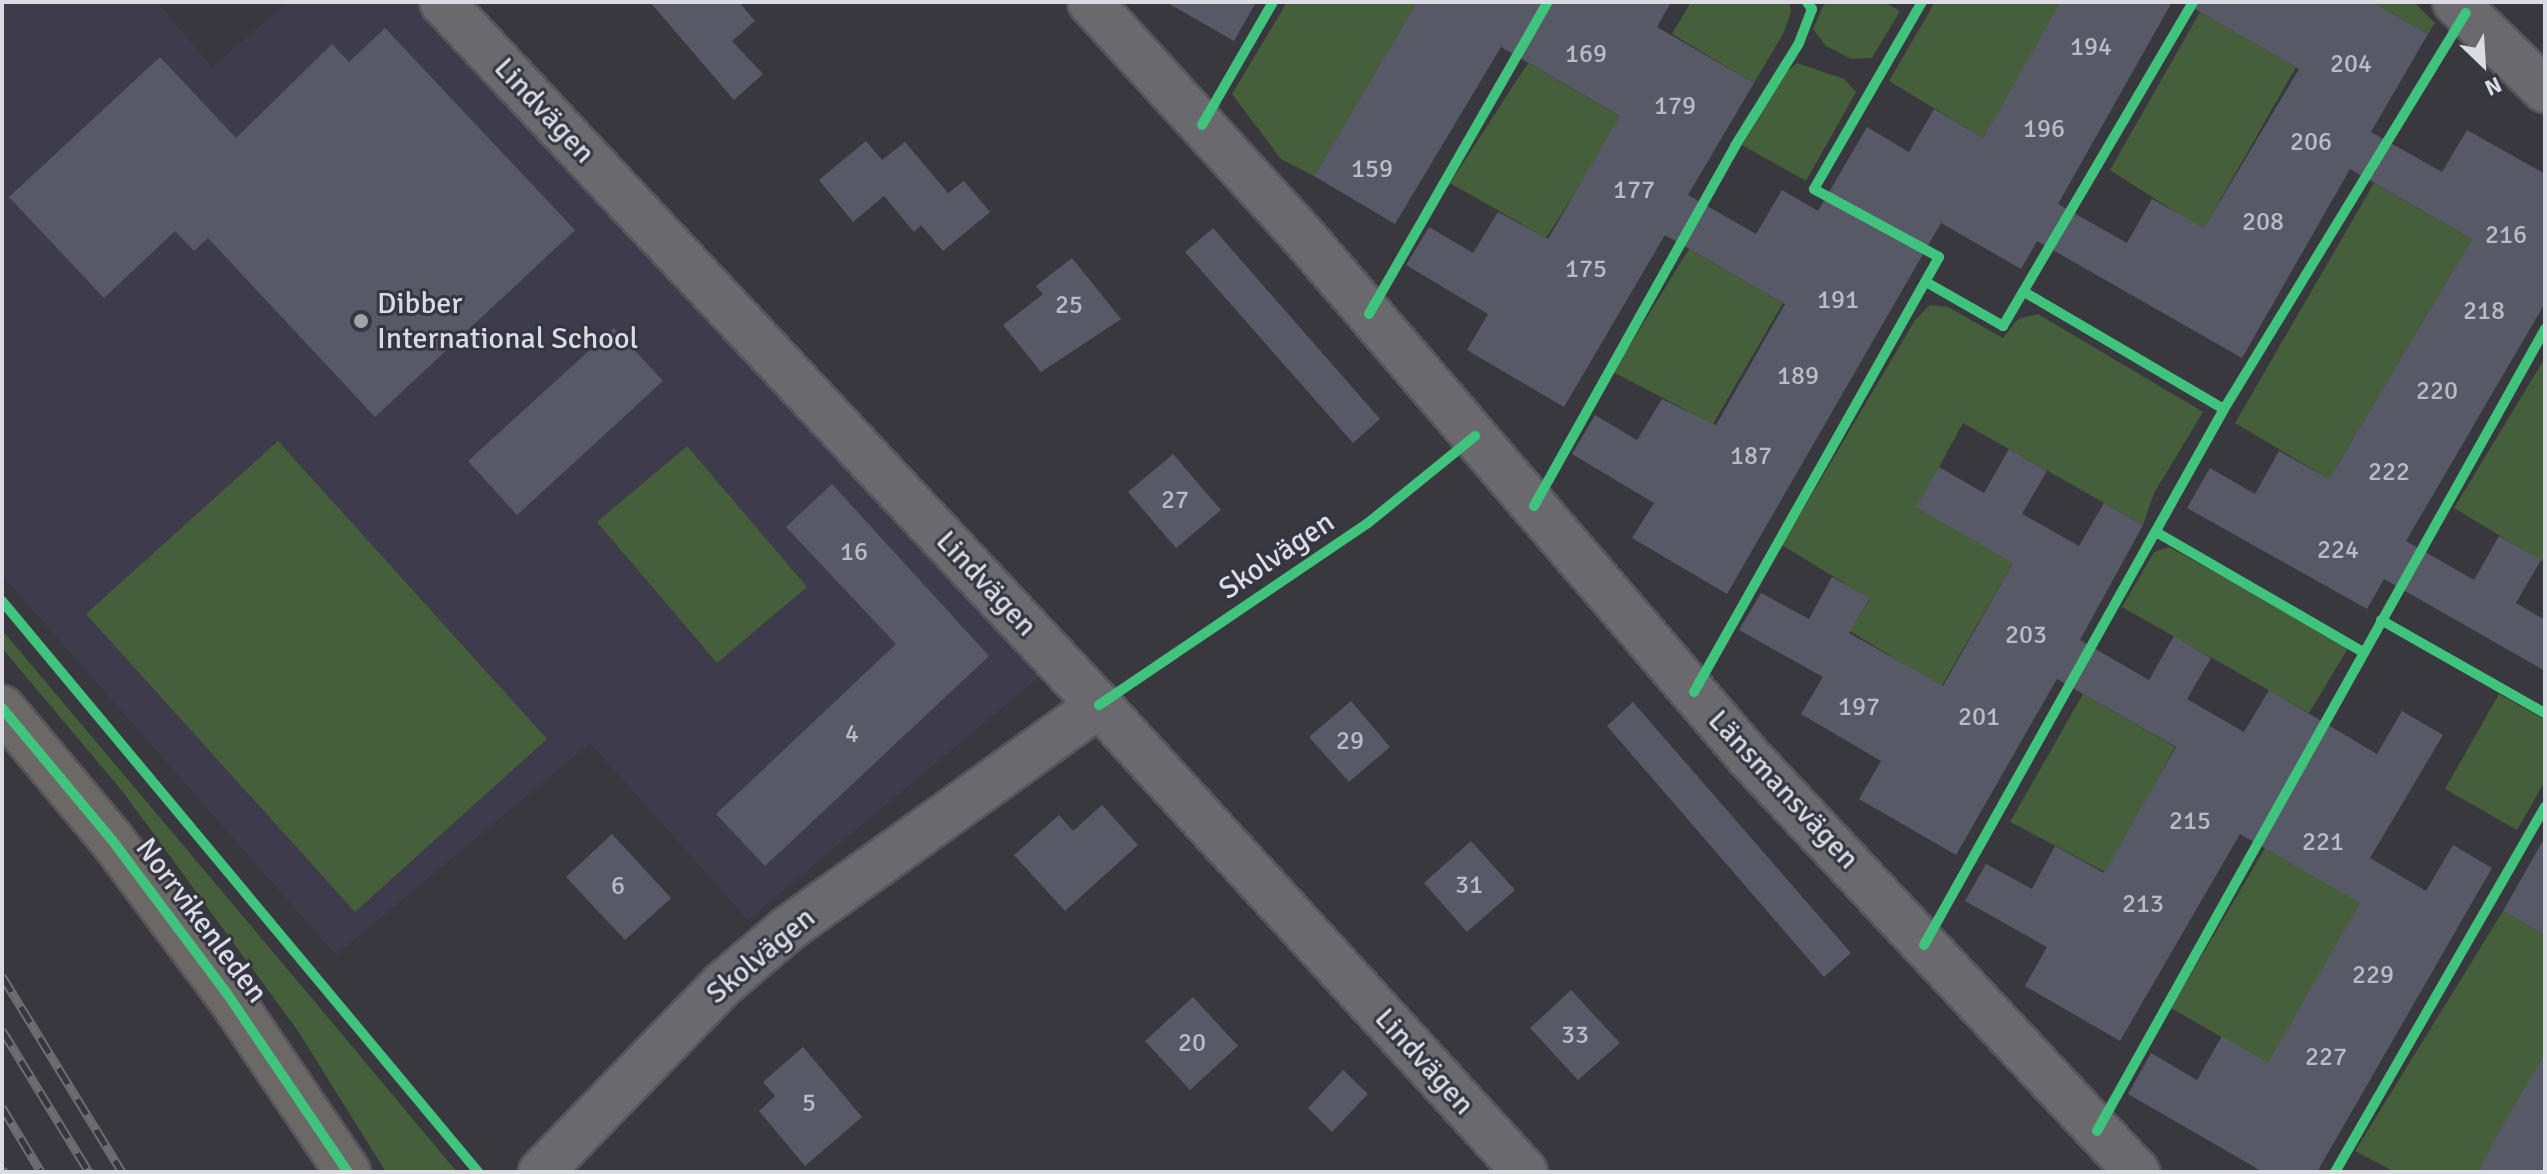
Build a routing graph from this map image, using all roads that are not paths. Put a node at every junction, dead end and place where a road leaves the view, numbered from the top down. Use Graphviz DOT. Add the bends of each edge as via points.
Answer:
graph roads {
  1 [pos="442,2"];
  2 [pos="1090,2"];
  3 [pos="2455,2"];
  4 [pos="2545,90"];
  5 [pos="1099,705"];
  6 [pos="2,708"];
  7 [pos="348,1172"];
  8 [pos="541,1172"];
  9 [pos="1525,1172"];
  10 [pos="2137,1172"];
  1 -- 5 [label="street, Lindvägen"];
  2 -- 10 [label="street, Länsmansvägen" via="1302,235 1748,756"];
  3 -- 4 [label="street"];
  5 -- 8 [label="street, Skolvägen" via="789,928 723,984"];
  5 -- 9 [label="street, Lindvägen"];
  6 -- 7 [label="main road, Norrvikenleden" via="112,840 228,995"];
}
